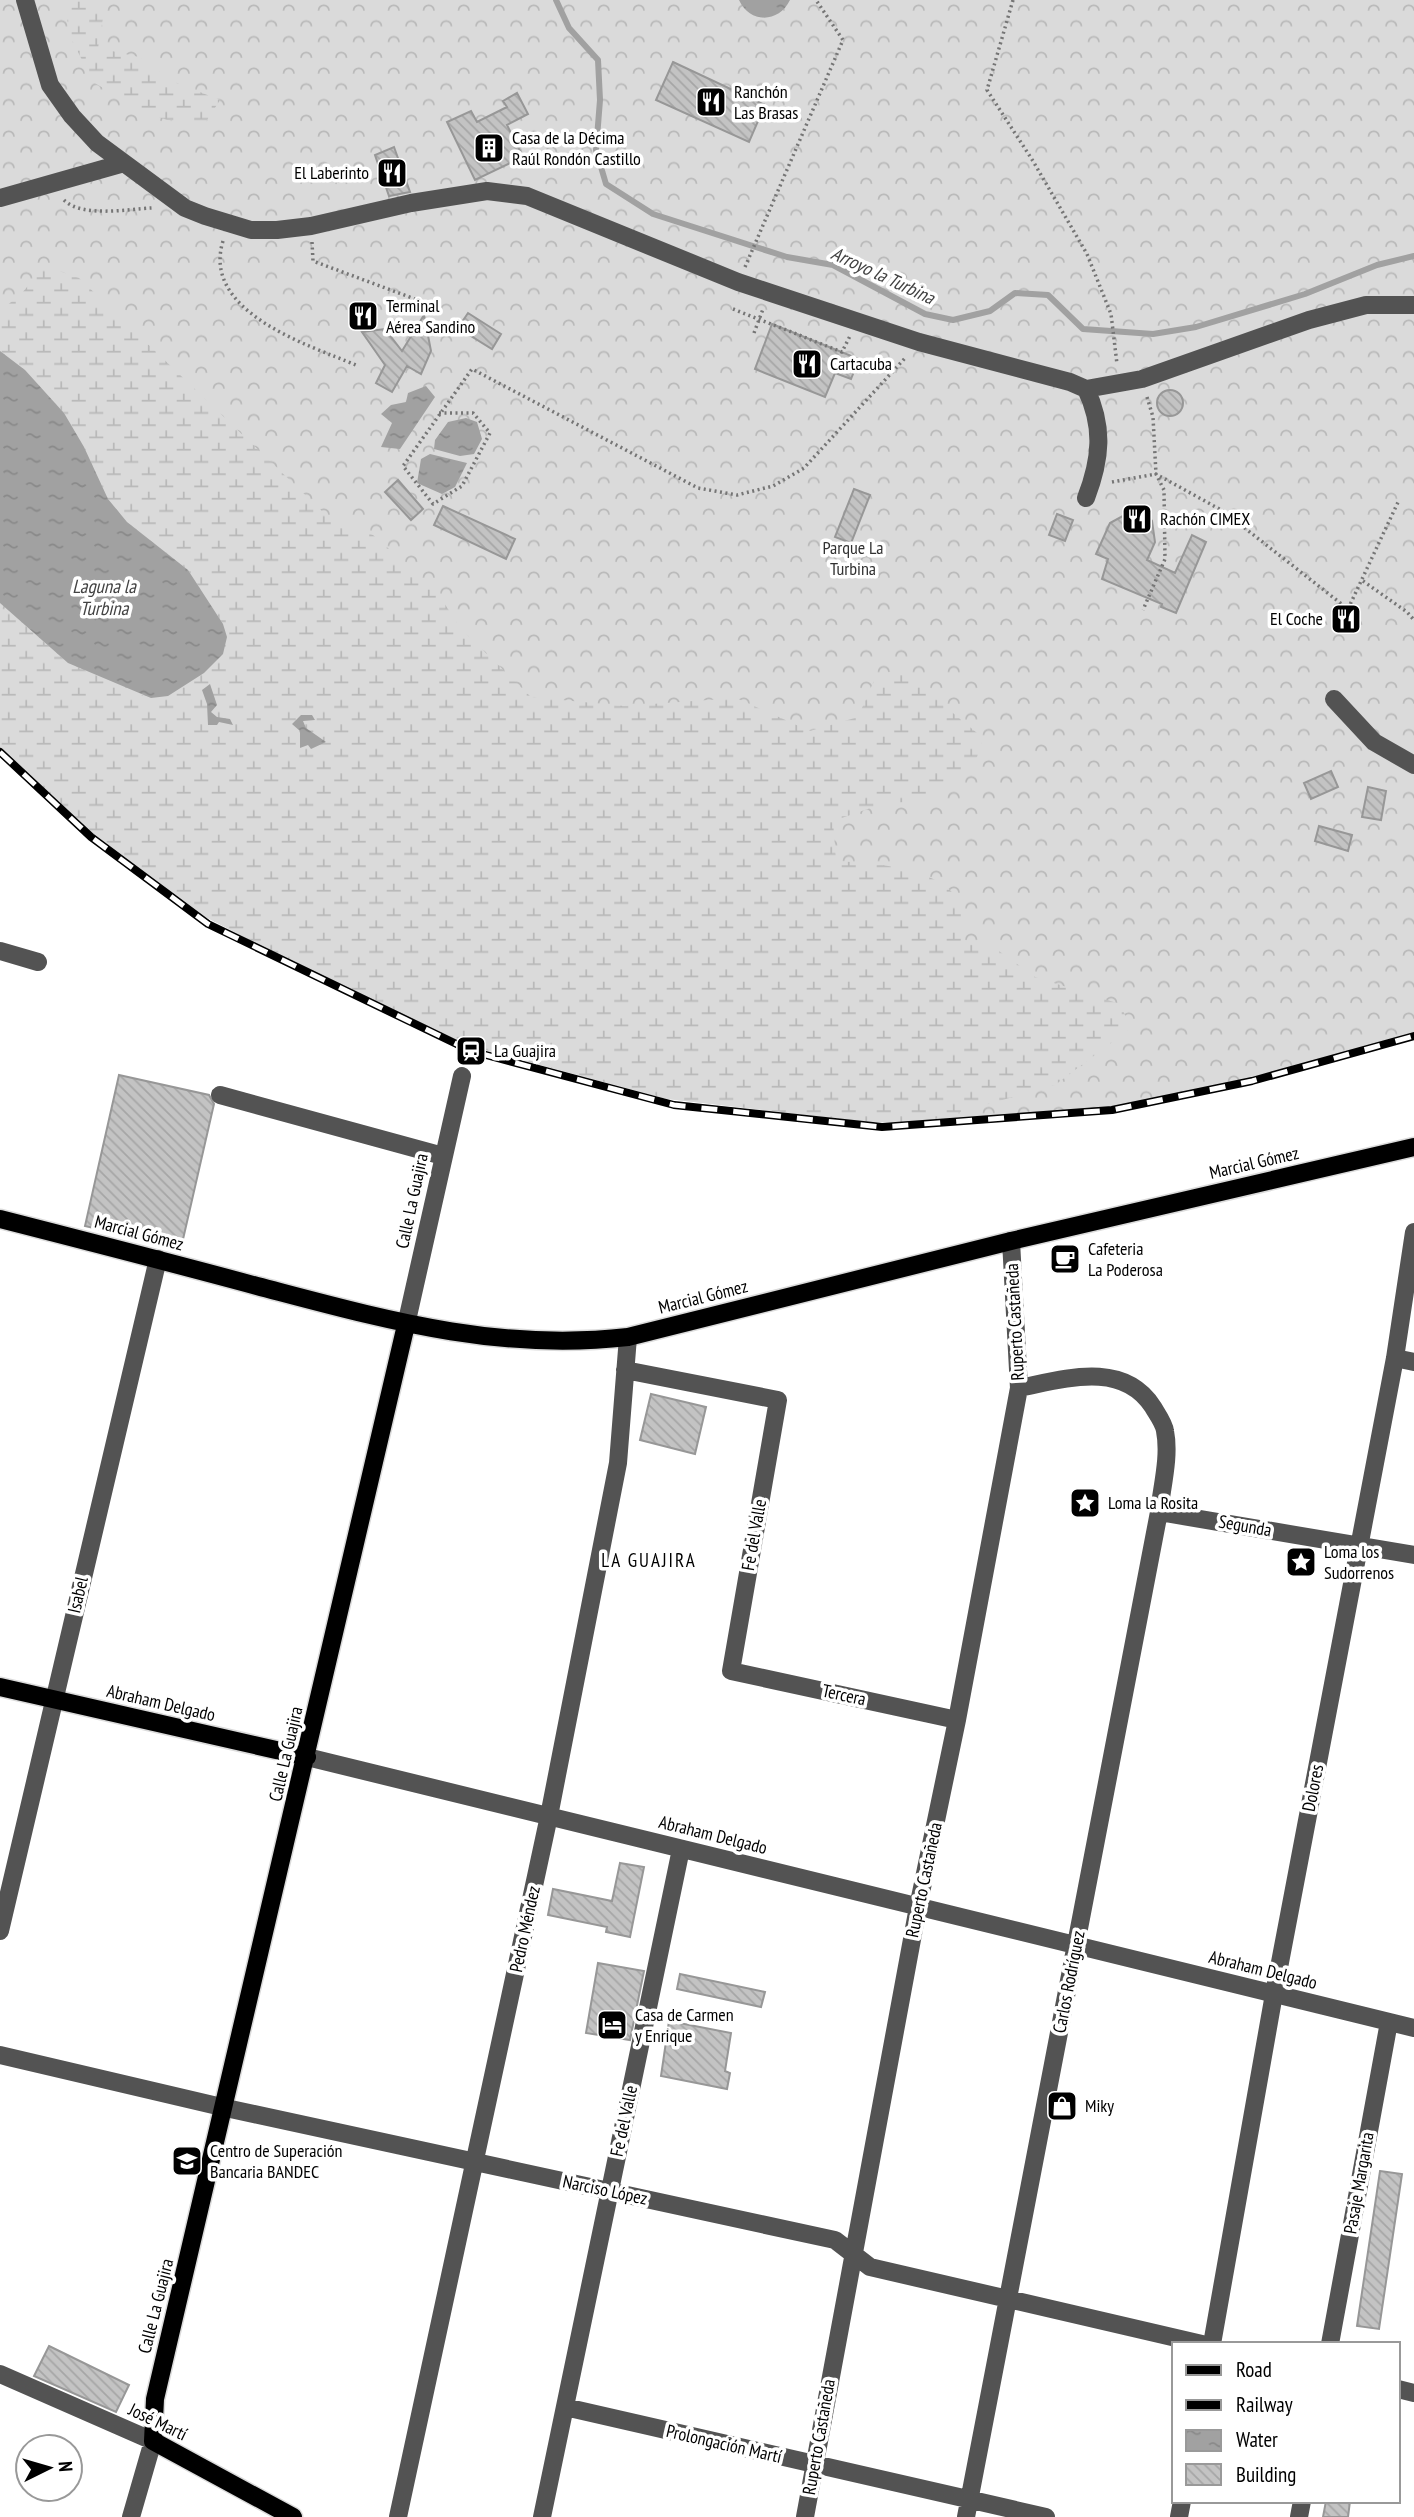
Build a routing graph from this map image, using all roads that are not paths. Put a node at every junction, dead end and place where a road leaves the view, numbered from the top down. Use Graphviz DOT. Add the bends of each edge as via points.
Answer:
graph roads {
  1 [pos="25,0"];
  2 [pos="124,163"];
  3 [pos="0,198"];
  4 [pos="1414,305"];
  5 [pos="1086,389"];
  6 [pos="1086,498"];
  7 [pos="1334,699"];
  8 [pos="1414,765"];
  9 [pos="0,951"];
  10 [pos="38,962"];
  11 [pos="462,1076"];
  12 [pos="220,1095"];
  13 [pos="1414,1147"];
  14 [pos="443,1156"];
  15 [pos="0,1219"];
  16 [pos="1414,1232"];
  17 [pos="1012,1241"];
  18 [pos="158,1259"];
  19 [pos="406,1325"];
  20 [pos="628,1337"];
  21 [pos="1395,1358"];
  22 [pos="1414,1362"];
  23 [pos="625,1370"];
  24 [pos="1019,1388"];
  25 [pos="1159,1512"];
  26 [pos="1359,1546"];
  27 [pos="1414,1555"];
  28 [pos="731,1671"];
  29 [pos="0,1687"];
  30 [pos="53,1700"];
  31 [pos="957,1720"];
  32 [pos="307,1757"];
  33 [pos="549,1816"];
  34 [pos="681,1849"];
  35 [pos="918,1907"];
  36 [pos="0,1931"];
  37 [pos="1076,1945"];
  38 [pos="1274,1994"];
  39 [pos="1389,2022"];
  40 [pos="1414,2028"];
  41 [pos="0,2055"];
  42 [pos="226,2108"];
  43 [pos="474,2162"];
  44 [pos="610,2191"];
  45 [pos="853,2251"];
  46 [pos="1008,2299"];
  47 [pos="1193,2342"];
  48 [pos="1212,2342"];
  49 [pos="1330,2342"];
  50 [pos="0,2374"];
  51 [pos="565,2407"];
  52 [pos="153,2441"];
  53 [pos="814,2465"];
  54 [pos="968,2508"];
  55 [pos="289,2516"];
  56 [pos="131,2517"];
  57 [pos="398,2517"];
  58 [pos="542,2517"];
  59 [pos="805,2517"];
  60 [pos="1046,2517"];
  1 -- 2 [label="street" via="51,86 97,143"];
  2 -- 3 [label="street"];
  2 -- 5 [label="street" via="185,208 251,230 312,226 487,191 527,196 713,273 919,342"];
  4 -- 5 [label="street" via="1354,308 1142,379"];
  5 -- 6 [label="street" via="1100,425 1098,456"];
  7 -- 8 [label="street" via="1374,742"];
  9 -- 10 [label="street"];
  11 -- 14 [label="street, Calle La Guajira"];
  12 -- 14 [label="street"];
  13 -- 17 [label="main road, Marcial Gómez"];
  14 -- 19 [label="street, Calle La Guajira"];
  15 -- 18 [label="main road, Marcial Gómez"];
  16 -- 21 [label="street, Dolores"];
  17 -- 20 [label="main road, Marcial Gómez"];
  17 -- 24 [label="street, Ruperto Castañeda"];
  18 -- 19 [label="main road, Marcial Gómez"];
  18 -- 30 [label="street, Isabel"];
  19 -- 20 [label="main road, Marcial Gómez" via="519,1341 576,1343"];
  19 -- 32 [label="main road, Calle La Guajira"];
  20 -- 23 [label="street, Pedro Méndez"];
  21 -- 22 [label="street"];
  21 -- 26 [label="street, Dolores"];
  23 -- 28 [label="street, Fe del Valle" via="778,1400"];
  23 -- 33 [label="street, Pedro Méndez" via="618,1463"];
  24 -- 25 [label="street, Carlos Rodríguez" via="1085,1374 1139,1389 1165,1428"];
  24 -- 31 [label="street, Ruperto Castañeda"];
  25 -- 26 [label="street, Segunda"];
  25 -- 37 [label="street, Carlos Rodríguez"];
  26 -- 27 [label="street, Segunda"];
  26 -- 38 [label="street, Dolores"];
  28 -- 31 [label="street, Tercera"];
  29 -- 30 [label="main road, Abraham Delgado"];
  30 -- 32 [label="main road, Abraham Delgado"];
  30 -- 36 [label="street, Isabel"];
  31 -- 35 [label="street, Ruperto Castañeda"];
  32 -- 33 [label="street, Abraham Delgado"];
  32 -- 42 [label="main road, Calle La Guajira"];
  33 -- 34 [label="street, Abraham Delgado"];
  33 -- 43 [label="street, Pedro Méndez"];
  34 -- 35 [label="street, Abraham Delgado"];
  34 -- 44 [label="street, Fe del Valle"];
  35 -- 37 [label="street, Abraham Delgado"];
  35 -- 45 [label="street, Ruperto Castañeda"];
  37 -- 38 [label="street, Abraham Delgado"];
  37 -- 46 [label="street, Carlos Rodríguez"];
  38 -- 39 [label="street, Abraham Delgado"];
  38 -- 48 [label="street, Dolores"];
  39 -- 40 [label="street, Abraham Delgado"];
  39 -- 49 [label="street, Pasaje Margarita"];
  41 -- 42 [label="street, Narciso López"];
  42 -- 43 [label="street, Narciso López"];
  42 -- 52 [label="main road, Calle La Guajira" via="155,2399"];
  43 -- 44 [label="street, Narciso López"];
  43 -- 57 [label="street, Pedro Méndez"];
  44 -- 45 [label="street, Narciso López" via="835,2240"];
  44 -- 51 [label="street, Fe del Valle"];
  45 -- 46 [label="street, Narciso López" via="870,2267"];
  45 -- 53 [label="street, Ruperto Castañeda"];
  46 -- 47 [label="street, Narciso López"];
  46 -- 54 [label="street, Carlos Rodríguez"];
  50 -- 52 [label="street, José Martí"];
  51 -- 53 [label="street, Prolongación Martí"];
  51 -- 58 [label="street, Fe del Valle"];
  52 -- 55 [label="main road, José Martí"];
  52 -- 56 [label="street"];
  53 -- 54 [label="street, Prolongación Martí"];
  53 -- 59 [label="street, Ruperto Castañeda"];
  54 -- 60 [label="street, Prolongación Martí"];
}
